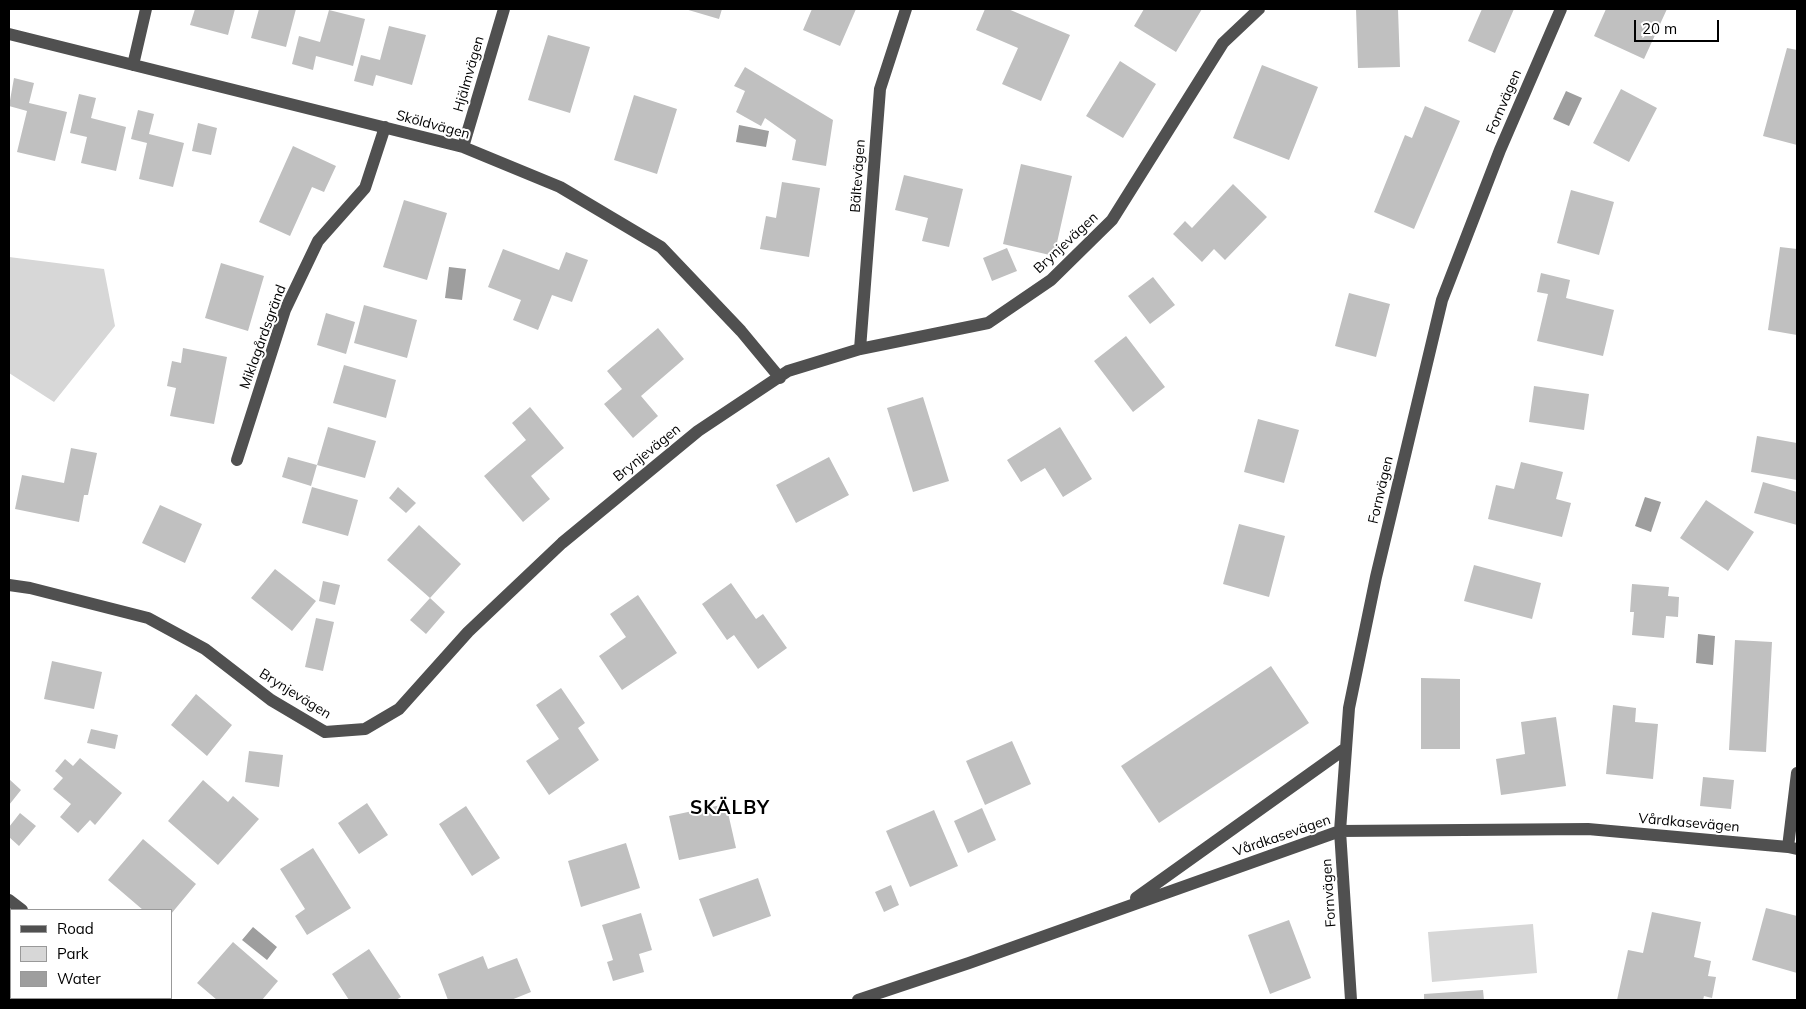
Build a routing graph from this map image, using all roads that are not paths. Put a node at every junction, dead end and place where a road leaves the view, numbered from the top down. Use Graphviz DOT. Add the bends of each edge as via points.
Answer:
graph roads {
  1 [pos="146,9"];
  2 [pos="504,9"];
  3 [pos="906,9"];
  4 [pos="1259,9"];
  5 [pos="1561,9"];
  6 [pos="9,34"];
  7 [pos="133,65"];
  8 [pos="385,127"];
  9 [pos="463,147"];
  10 [pos="860,349"];
  11 [pos="780,378"];
  12 [pos="237,460"];
  13 [pos="9,585"];
  14 [pos="1346,748"];
  15 [pos="1797,773"];
  16 [pos="1340,831"];
  17 [pos="1793,848"];
  18 [pos="9,900"];
  19 [pos="1123,907"];
  20 [pos="21,909"];
  21 [pos="858,1000"];
  22 [pos="1351,1000"];
  1 -- 7 [label="street"];
  2 -- 9 [label="street, Hjälmvägen"];
  3 -- 10 [label="street, Bältevägen" via="880,89"];
  4 -- 10 [label="street, Brynjevägen" via="1223,43 1112,220 1051,280 988,323"];
  5 -- 14 [label="street, Fornvägen" via="1500,150 1442,300 1376,577 1348,708"];
  6 -- 7 [label="street, Sköldvägen"];
  7 -- 8 [label="street, Sköldvägen"];
  8 -- 9 [label="street, Sköldvägen"];
  8 -- 12 [label="street, Miklagårdsgränd" via="365,188 318,241 285,310"];
  9 -- 11 [label="street, Sköldvägen" via="560,187 661,247 741,331"];
  10 -- 11 [label="street, Brynjevägen" via="788,371"];
  11 -- 13 [label="street, Brynjevägen" via="698,431 562,543 468,632 399,709 366,729 325,732 271,700 205,649 148,618"];
  14 -- 16 [label="street, Fornvägen"];
  14 -- 19 [label="street"];
  15 -- 17 [label="street"];
  16 -- 17 [label="street, Vårdkasevägen" via="1588,829"];
  16 -- 19 [label="street, Vårdkasevägen"];
  16 -- 22 [label="street, Fornvägen"];
  18 -- 20 [label="street"];
  19 -- 21 [label="street, Vårdkasevägen"];
}
